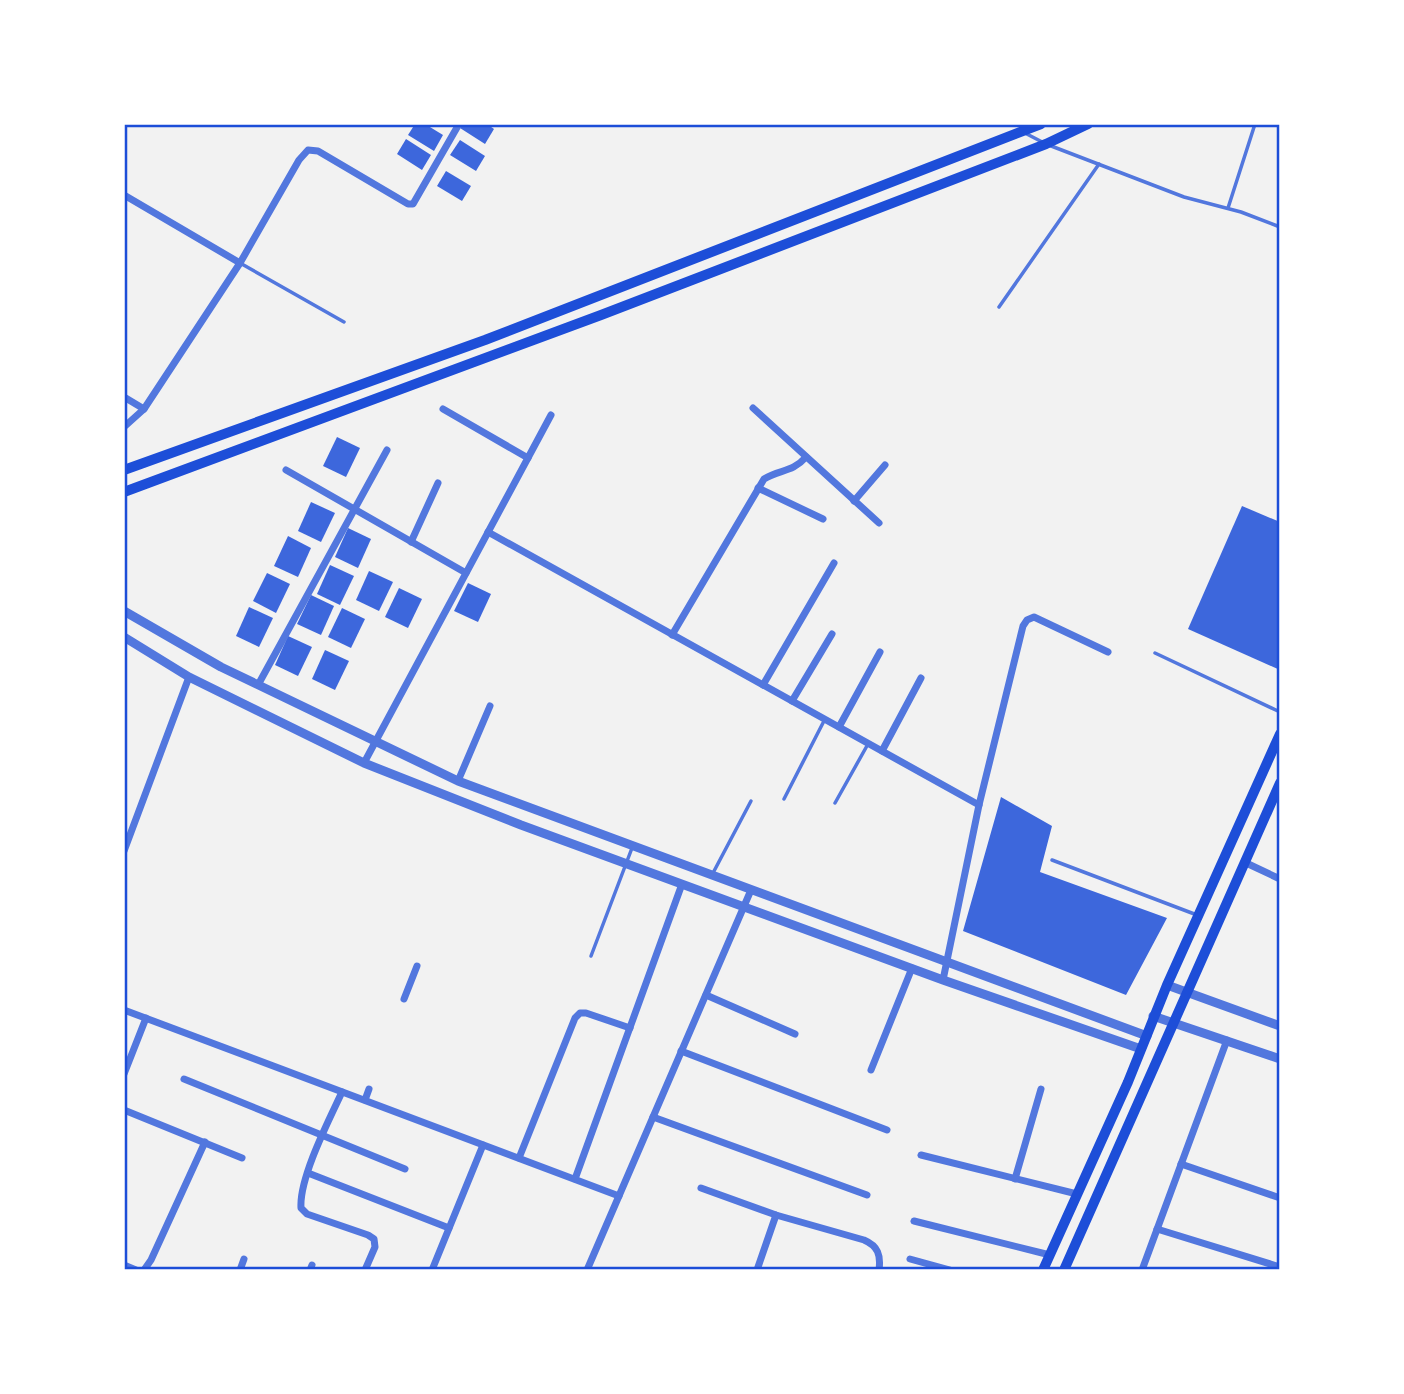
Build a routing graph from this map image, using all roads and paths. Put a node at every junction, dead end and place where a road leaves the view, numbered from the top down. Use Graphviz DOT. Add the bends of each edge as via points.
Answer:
graph roads {
  1 [pos="459,124"];
  2 [pos="1088,124"];
  3 [pos="1255,124"];
  4 [pos="1029,127"];
  5 [pos="1046,144"];
  6 [pos="1099,164"];
  7 [pos="124,195"];
  8 [pos="1228,208"];
  9 [pos="1280,227"];
  10 [pos="240,262"];
  11 [pos="999,307"];
  12 [pos="344,322"];
  13 [pos="124,397"];
  14 [pos="753,408"];
  15 [pos="144,409"];
  16 [pos="443,409"];
  17 [pos="551,415"];
  18 [pos="124,426"];
  19 [pos="387,450"];
  20 [pos="806,457"];
  21 [pos="528,458"];
  22 [pos="884,465"];
  23 [pos="124,470"];
  24 [pos="285,470"];
  25 [pos="438,482"];
  26 [pos="758,488"];
  27 [pos="124,492"];
  28 [pos="854,501"];
  29 [pos="354,509"];
  30 [pos="823,519"];
  31 [pos="879,523"];
  32 [pos="488,532"];
  33 [pos="411,542"];
  34 [pos="834,564"];
  35 [pos="466,573"];
  36 [pos="124,611"];
  37 [pos="832,634"];
  38 [pos="672,635"];
  39 [pos="124,637"];
  40 [pos="880,652"];
  41 [pos="1108,652"];
  42 [pos="1155,653"];
  43 [pos="189,677"];
  44 [pos="921,678"];
  45 [pos="258,685"];
  46 [pos="763,685"];
  47 [pos="792,701"];
  48 [pos="490,706"];
  49 [pos="1280,712"];
  50 [pos="825,719"];
  51 [pos="839,727"];
  52 [pos="1280,734"];
  53 [pos="375,741"];
  54 [pos="869,744"];
  55 [pos="882,751"];
  56 [pos="364,763"];
  57 [pos="458,781"];
  58 [pos="1280,783"];
  59 [pos="784,799"];
  60 [pos="751,801"];
  61 [pos="835,803"];
  62 [pos="979,805"];
  63 [pos="633,846"];
  64 [pos="124,851"];
  65 [pos="1052,860"];
  66 [pos="1244,862"];
  67 [pos="627,864"];
  68 [pos="712,875"];
  69 [pos="1280,879"];
  70 [pos="682,884"];
  71 [pos="751,890"];
  72 [pos="744,906"];
  73 [pos="1198,915"];
  74 [pos="592,956"];
  75 [pos="946,962"];
  76 [pos="417,966"];
  77 [pos="912,968"];
  78 [pos="943,980"];
  79 [pos="1167,985"];
  80 [pos="1188,993"];
  81 [pos="706,995"];
  82 [pos="404,999"];
  83 [pos="124,1010"];
  84 [pos="1153,1016"];
  85 [pos="146,1018"];
  86 [pos="1174,1023"];
  87 [pos="1280,1027"];
  88 [pos="629,1028"];
  89 [pos="795,1034"];
  90 [pos="1147,1036"];
  91 [pos="1227,1040"];
  92 [pos="1141,1049"];
  93 [pos="681,1051"];
  94 [pos="1280,1059"];
  95 [pos="871,1070"];
  96 [pos="124,1073"];
  97 [pos="184,1079"];
  98 [pos="1041,1088"];
  99 [pos="369,1089"];
  100 [pos="342,1091"];
  101 [pos="365,1100"];
  102 [pos="124,1110"];
  103 [pos="653,1117"];
  104 [pos="887,1130"];
  105 [pos="322,1137"];
  106 [pos="205,1142"];
  107 [pos="483,1145"];
  108 [pos="920,1155"];
  109 [pos="242,1157"];
  110 [pos="519,1158"];
  111 [pos="1181,1164"];
  112 [pos="405,1169"];
  113 [pos="308,1173"];
  114 [pos="575,1179"];
  115 [pos="1015,1179"];
  116 [pos="701,1188"];
  117 [pos="1077,1194"];
  118 [pos="867,1195"];
  119 [pos="619,1196"];
  120 [pos="1280,1198"];
  121 [pos="776,1215"];
  122 [pos="914,1221"];
  123 [pos="449,1228"];
  124 [pos="1157,1229"];
  125 [pos="1050,1255"];
  126 [pos="244,1259"];
  127 [pos="910,1259"];
  128 [pos="124,1265"];
  129 [pos="1280,1267"];
  130 [pos="136,1270"];
  131 [pos="144,1270"];
  132 [pos="240,1270"];
  133 [pos="365,1270"];
  134 [pos="432,1270"];
  135 [pos="587,1270"];
  136 [pos="757,1270"];
  137 [pos="878,1270"];
  138 [pos="950,1270"];
  139 [pos="1043,1270"];
  140 [pos="1064,1270"];
  141 [pos="1142,1270"];
  1 -- 10 [label="street" via="413,204 308,149"];
  2 -- 5 [label="main road"];
  3 -- 8 [label="lane"];
  4 -- 5 [label="lane"];
  4 -- 23 [label="main road" via="485,340"];
  5 -- 6 [label="lane"];
  5 -- 27 [label="main road"];
  6 -- 8 [label="lane" via="1184,197"];
  6 -- 11 [label="lane"];
  7 -- 10 [label="street"];
  8 -- 9 [label="lane"];
  10 -- 12 [label="lane"];
  10 -- 15 [label="street"];
  13 -- 15 [label="street"];
  14 -- 20 [label="street"];
  15 -- 18 [label="street"];
  16 -- 21 [label="street"];
  17 -- 21 [label="street"];
  19 -- 29 [label="street"];
  20 -- 26 [label="street" via="798,466 773,474"];
  20 -- 28 [label="street"];
  21 -- 32 [label="street"];
  22 -- 28 [label="street"];
  24 -- 29 [label="street"];
  25 -- 33 [label="street"];
  26 -- 30 [label="street"];
  26 -- 38 [label="street"];
  28 -- 31 [label="street"];
  29 -- 33 [label="street"];
  29 -- 45 [label="street"];
  32 -- 35 [label="street"];
  32 -- 38 [label="street"];
  33 -- 35 [label="street"];
  34 -- 46 [label="street"];
  35 -- 53 [label="street"];
  36 -- 45 [label="street"];
  37 -- 47 [label="street"];
  38 -- 46 [label="street"];
  39 -- 43 [label="street"];
  40 -- 51 [label="street"];
  41 -- 62 [label="street" via="1034,617 1027,620"];
  42 -- 49 [label="lane"];
  43 -- 56 [label="street"];
  43 -- 64 [label="street"];
  44 -- 55 [label="street"];
  45 -- 53 [label="street"];
  46 -- 47 [label="street"];
  47 -- 50 [label="street"];
  48 -- 57 [label="street"];
  50 -- 51 [label="street"];
  50 -- 59 [label="lane"];
  51 -- 54 [label="street"];
  52 -- 73 [label="main road"];
  53 -- 56 [label="street"];
  53 -- 57 [label="street"];
  54 -- 55 [label="street"];
  54 -- 61 [label="lane"];
  55 -- 62 [label="street"];
  56 -- 67 [label="street"];
  57 -- 63 [label="street"];
  58 -- 66 [label="main road"];
  60 -- 68 [label="lane"];
  62 -- 75 [label="street"];
  63 -- 67 [label="lane"];
  63 -- 68 [label="street"];
  65 -- 73 [label="lane"];
  66 -- 69 [label="street"];
  66 -- 80 [label="main road"];
  67 -- 70 [label="street"];
  67 -- 74 [label="lane"];
  68 -- 71 [label="street"];
  70 -- 72 [label="street"];
  70 -- 88 [label="street"];
  71 -- 72 [label="street"];
  71 -- 75 [label="street"];
  72 -- 77 [label="street"];
  72 -- 81 [label="street"];
  73 -- 79 [label="main road"];
  75 -- 78 [label="street"];
  75 -- 90 [label="street"];
  76 -- 82 [label="street"];
  77 -- 78 [label="street"];
  77 -- 95 [label="street"];
  78 -- 92 [label="street"];
  79 -- 80 [label="street"];
  79 -- 84 [label="main road"];
  80 -- 86 [label="main road"];
  80 -- 87 [label="street"];
  81 -- 89 [label="street"];
  81 -- 93 [label="street"];
  83 -- 85 [label="street"];
  84 -- 86 [label="street"];
  84 -- 90 [label="main road"];
  85 -- 96 [label="street"];
  85 -- 100 [label="street"];
  86 -- 91 [label="street"];
  86 -- 140 [label="main road"];
  88 -- 110 [label="street" via="586,1013 575,1018"];
  88 -- 114 [label="street"];
  90 -- 92 [label="main road"];
  91 -- 94 [label="street"];
  91 -- 111 [label="street"];
  92 -- 117 [label="main road"];
  93 -- 103 [label="street"];
  93 -- 104 [label="street"];
  97 -- 105 [label="street"];
  98 -- 115 [label="street"];
  99 -- 101 [label="street"];
  100 -- 101 [label="street"];
  100 -- 105 [label="street"];
  101 -- 107 [label="street"];
  102 -- 106 [label="street"];
  103 -- 118 [label="street"];
  103 -- 119 [label="street"];
  105 -- 112 [label="street"];
  105 -- 113 [label="street"];
  106 -- 109 [label="street"];
  106 -- 131 [label="street"];
  107 -- 110 [label="street"];
  107 -- 123 [label="street"];
  108 -- 115 [label="street"];
  110 -- 114 [label="street"];
  111 -- 120 [label="street"];
  111 -- 124 [label="street"];
  113 -- 123 [label="street"];
  113 -- 133 [label="street" via="301,1208 374,1239"];
  114 -- 119 [label="street"];
  115 -- 117 [label="street"];
  116 -- 121 [label="street"];
  117 -- 125 [label="main road"];
  119 -- 135 [label="street"];
  121 -- 136 [label="street"];
  121 -- 137 [label="street" via="874,1244"];
  122 -- 125 [label="street"];
  123 -- 134 [label="street"];
  124 -- 129 [label="street"];
  124 -- 141 [label="street"];
  125 -- 139 [label="main road"];
  126 -- 132 [label="street"];
  127 -- 138 [label="street"];
  128 -- 130 [label="street"];
}
